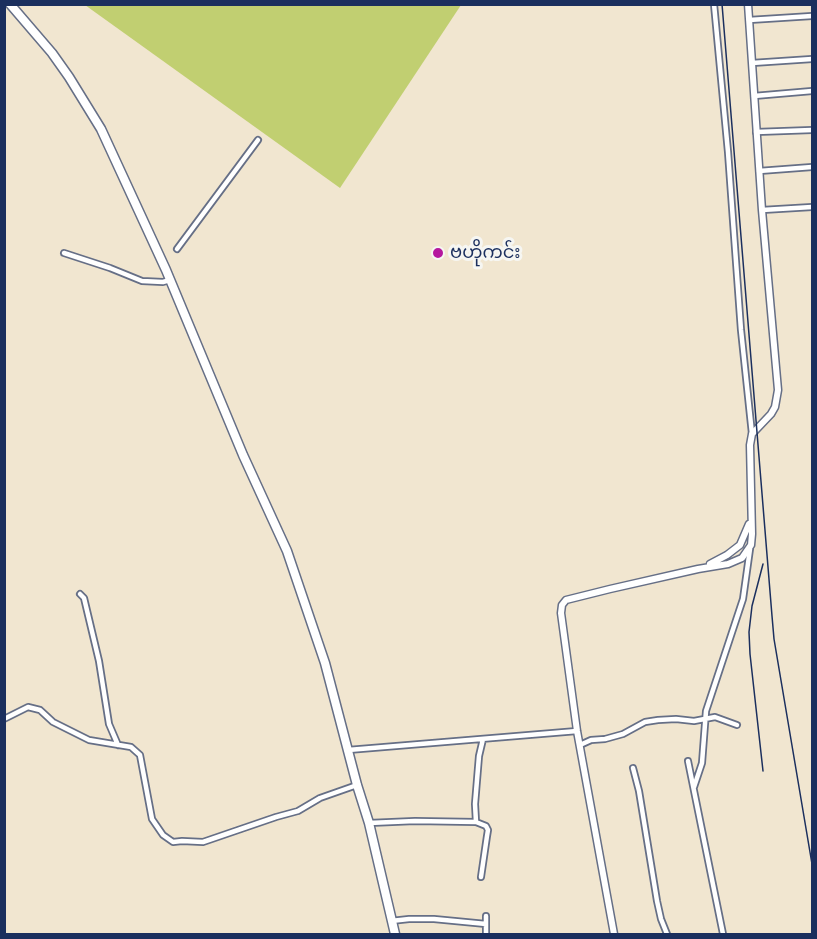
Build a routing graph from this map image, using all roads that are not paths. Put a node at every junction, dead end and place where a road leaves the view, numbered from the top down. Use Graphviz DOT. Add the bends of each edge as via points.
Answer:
graph roads {
  1 [pos="10,4"];
  2 [pos="714,4"];
  3 [pos="748,4"];
  4 [pos="813,16"];
  5 [pos="749,20"];
  6 [pos="813,59"];
  7 [pos="752,63"];
  8 [pos="813,91"];
  9 [pos="754,96"];
  10 [pos="813,130"];
  11 [pos="756,132"];
  12 [pos="258,140"];
  13 [pos="813,167"];
  14 [pos="759,171"];
  15 [pos="813,207"];
  16 [pos="762,210"];
  17 [pos="177,249"];
  18 [pos="64,253"];
  19 [pos="170,280"];
  20 [pos="752,434"];
  21 [pos="751,521"];
  22 [pos="751,546"];
  23 [pos="698,568"];
  24 [pos="80,594"];
  25 [pos="4,719"];
  26 [pos="705,719"];
  27 [pos="737,725"];
  28 [pos="577,731"];
  29 [pos="483,739"];
  30 [pos="117,745"];
  31 [pos="580,745"];
  32 [pos="348,750"];
  33 [pos="688,761"];
  34 [pos="633,768"];
  35 [pos="357,785"];
  36 [pos="694,787"];
  37 [pos="476,822"];
  38 [pos="369,823"];
  39 [pos="481,877"];
  40 [pos="486,916"];
  41 [pos="391,921"];
  42 [pos="486,924"];
  43 [pos="395,934"];
  44 [pos="486,934"];
  45 [pos="614,934"];
  46 [pos="667,934"];
  47 [pos="723,934"];
  1 -- 19 [label="highway" via="52,53 90,109"];
  2 -- 20 [label="street"];
  3 -- 5 [label="street"];
  4 -- 5 [label="street"];
  5 -- 7 [label="street"];
  6 -- 7 [label="street"];
  7 -- 9 [label="street"];
  8 -- 9 [label="street"];
  9 -- 11 [label="street"];
  10 -- 11 [label="street"];
  11 -- 14 [label="street"];
  12 -- 17 [label="street"];
  13 -- 14 [label="street"];
  14 -- 16 [label="street"];
  15 -- 16 [label="street"];
  16 -- 20 [label="street" via="777,390 775,407"];
  18 -- 19 [label="street" via="142,281"];
  19 -- 32 [label="highway" via="287,551 325,663"];
  20 -- 21 [label="street"];
  21 -- 22 [label="street"];
  21 -- 23 [label="street" via="740,545 718,561"];
  22 -- 23 [label="street" via="736,561"];
  22 -- 26 [label="street" via="743,599"];
  23 -- 28 [label="street" via="566,600 562,605"];
  24 -- 30 [label="street"];
  25 -- 30 [label="street" via="28,707 40,710 53,722 89,740"];
  26 -- 27 [label="street" via="715,717"];
  26 -- 31 [label="street" via="645,722 623,734"];
  26 -- 36 [label="street" via="702,763"];
  28 -- 29 [label="street"];
  28 -- 31 [label="street"];
  29 -- 32 [label="street"];
  29 -- 37 [label="street"];
  30 -- 35 [label="street" via="131,747 140,755 152,819 173,842 203,842"];
  31 -- 45 [label="street"];
  32 -- 35 [label="highway"];
  33 -- 36 [label="street"];
  34 -- 46 [label="street"];
  35 -- 38 [label="highway"];
  36 -- 47 [label="street"];
  37 -- 38 [label="street"];
  37 -- 39 [label="street" via="488,830"];
  38 -- 41 [label="highway"];
  40 -- 42 [label="street"];
  41 -- 42 [label="street" via="434,919"];
  41 -- 43 [label="highway"];
  42 -- 44 [label="street"];
}
